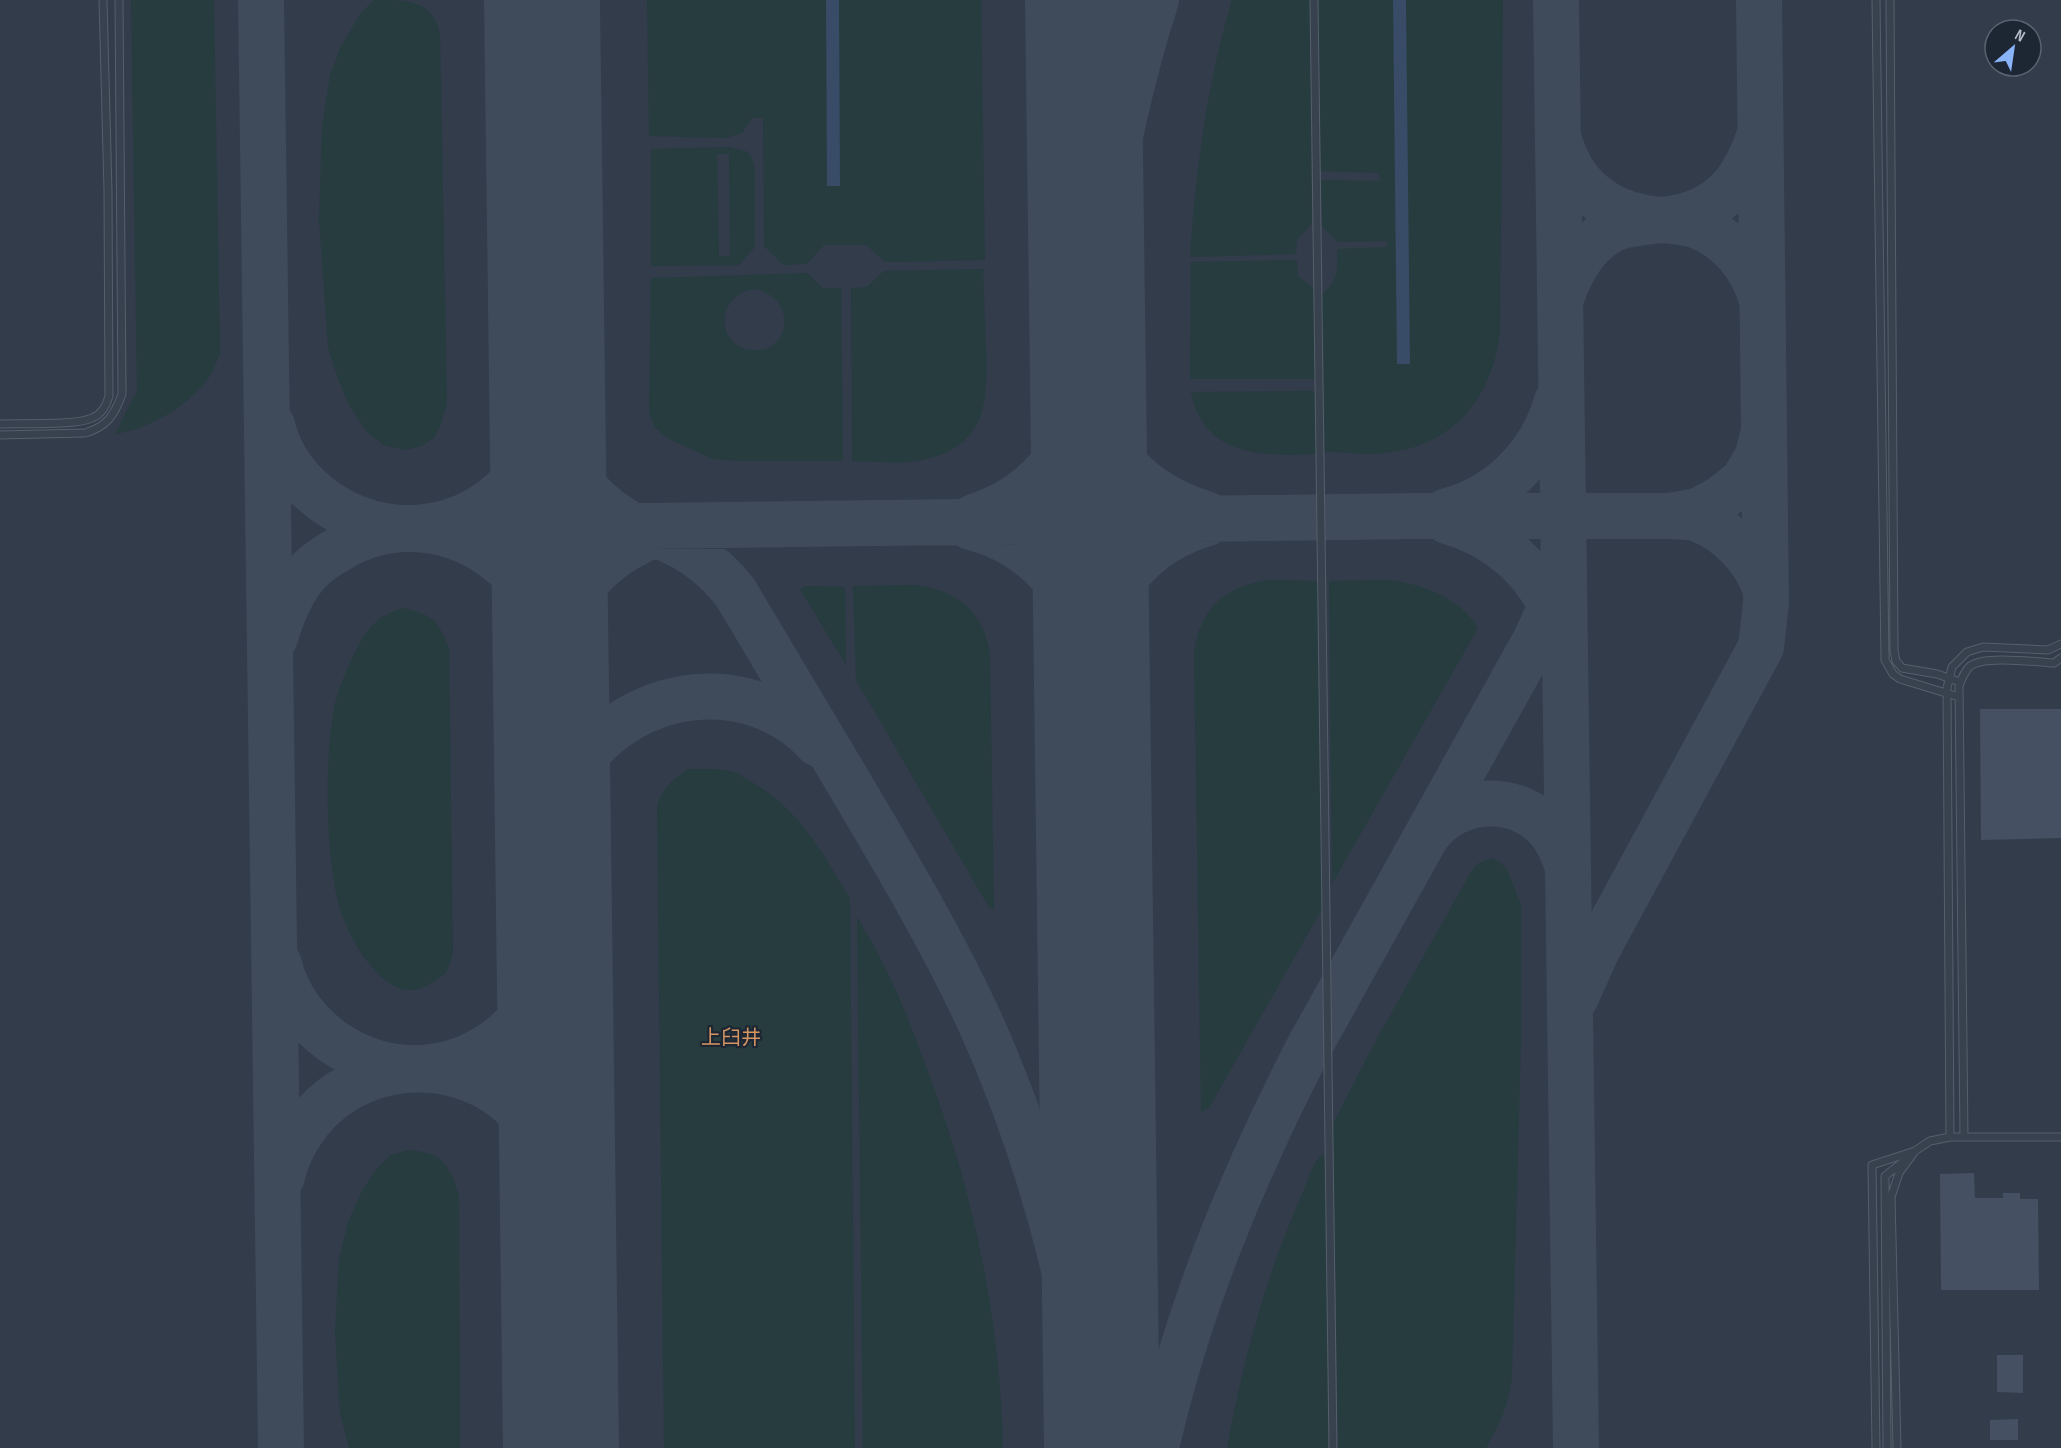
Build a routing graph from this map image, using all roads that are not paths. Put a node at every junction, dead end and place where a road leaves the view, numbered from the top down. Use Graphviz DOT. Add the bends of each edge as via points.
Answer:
graph roads {
  1 [pos="103,0"];
  2 [pos="119,0"];
  3 [pos="1314,0"];
  4 [pos="1876,0"];
  5 [pos="1890,0"];
  6 [pos="0,423"];
  7 [pos="0,435"];
  8 [pos="2061,644"];
  9 [pos="2061,658"];
  10 [pos="1949,678"];
  11 [pos="1960,682"];
  12 [pos="1947,693"];
  13 [pos="1959,697"];
  14 [pos="1950,1137"];
  15 [pos="1964,1137"];
  16 [pos="2061,1137"];
  17 [pos="1914,1152"];
  18 [pos="1333,1448"];
  19 [pos="1876,1448"];
  20 [pos="1887,1448"];
  21 [pos="1897,1448"];
  1 -- 6 [label="lane" via="109,396 106,407 93,418 79,422"];
  2 -- 7 [label="lane" via="122,394 111,418 95,430"];
  3 -- 18 [label="lane"];
  4 -- 12 [label="lane" via="1885,660 1900,679"];
  5 -- 10 [label="lane" via="1894,651 1902,668"];
  8 -- 10 [label="lane" via="2048,650 1983,647 1967,652 1952,667"];
  9 -- 11 [label="lane" via="2054,663 1984,660 1972,665"];
  10 -- 11 [label="lane"];
  10 -- 12 [label="lane"];
  11 -- 13 [label="lane"];
  12 -- 13 [label="lane"];
  12 -- 14 [label="lane"];
  13 -- 15 [label="lane"];
  14 -- 15 [label="lane"];
  14 -- 17 [label="lane" via="1930,1141"];
  15 -- 16 [label="lane"];
  17 -- 19 [label="lane" via="1872,1165"];
  17 -- 20 [label="lane" via="1885,1176"];
  17 -- 21 [label="lane" via="1899,1173 1891,1197"];
}
